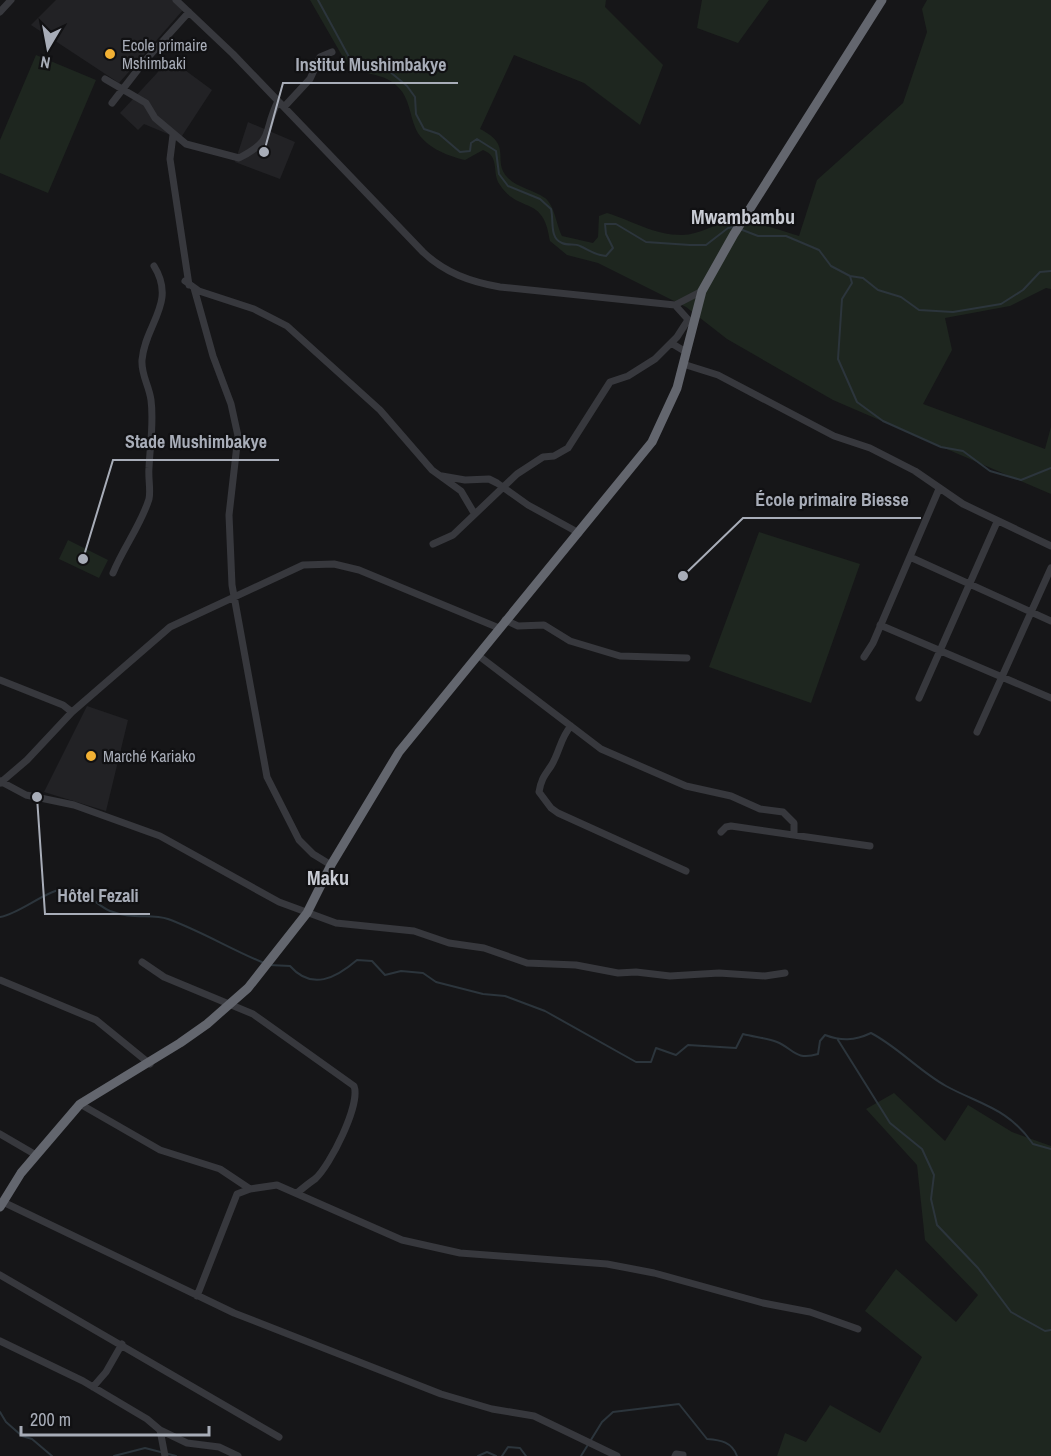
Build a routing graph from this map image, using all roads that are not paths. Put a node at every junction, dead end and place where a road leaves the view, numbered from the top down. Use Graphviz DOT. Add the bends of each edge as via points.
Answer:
graph roads {
  1 [pos="11,0"];
  2 [pos="176,0"];
  3 [pos="882,0"];
  4 [pos="0,12"];
  5 [pos="189,12"];
  6 [pos="332,52"];
  7 [pos="105,79"];
  8 [pos="123,89"];
  9 [pos="112,103"];
  10 [pos="281,104"];
  11 [pos="173,135"];
  12 [pos="154,266"];
  13 [pos="190,285"];
  14 [pos="702,291"];
  15 [pos="675,305"];
  16 [pos="690,322"];
  17 [pos="670,343"];
  18 [pos="686,352"];
  19 [pos="683,364"];
  20 [pos="146,383"];
  21 [pos="157,388"];
  22 [pos="442,476"];
  23 [pos="503,488"];
  24 [pos="939,489"];
  25 [pos="474,513"];
  26 [pos="997,522"];
  27 [pos="579,533"];
  28 [pos="433,544"];
  29 [pos="1051,546"];
  30 [pos="910,557"];
  31 [pos="1051,568"];
  32 [pos="113,573"];
  33 [pos="969,584"];
  34 [pos="234,596"];
  35 [pos="1031,612"];
  36 [pos="1051,621"];
  37 [pos="502,624"];
  38 [pos="880,625"];
  39 [pos="940,651"];
  40 [pos="479,656"];
  41 [pos="864,657"];
  42 [pos="687,658"];
  43 [pos="1002,677"];
  44 [pos="0,680"];
  45 [pos="919,698"];
  46 [pos="1051,698"];
  47 [pos="72,712"];
  48 [pos="571,726"];
  49 [pos="977,732"];
  50 [pos="0,782"];
  51 [pos="721,832"];
  52 [pos="794,835"];
  53 [pos="870,846"];
  54 [pos="331,865"];
  55 [pos="686,871"];
  56 [pos="307,913"];
  57 [pos="142,962"];
  58 [pos="785,973"];
  59 [pos="0,980"];
  60 [pos="231,1003"];
  61 [pos="150,1064"];
  62 [pos="80,1104"];
  63 [pos="0,1134"];
  64 [pos="36,1155"];
  65 [pos="250,1189"];
  66 [pos="297,1193"];
  67 [pos="1,1204"];
  68 [pos="0,1275"];
  69 [pos="197,1296"];
  70 [pos="858,1329"];
  71 [pos="0,1341"];
  72 [pos="122,1344"];
  73 [pos="93,1387"];
  74 [pos="160,1430"];
  75 [pos="279,1437"];
  76 [pos="165,1456"];
  77 [pos="238,1456"];
  78 [pos="617,1456"];
  1 -- 4 [label="street"];
  2 -- 5 [label="street"];
  3 -- 14 [label="highway"];
  5 -- 8 [label="street"];
  5 -- 10 [label="street"];
  6 -- 10 [label="street" via="320,57 310,80"];
  7 -- 8 [label="street"];
  8 -- 9 [label="street"];
  8 -- 11 [label="street" via="146,103"];
  10 -- 11 [label="street" via="270,119 268,137 239,158 186,144"];
  10 -- 15 [label="street" via="423,252 454,274 500,287"];
  11 -- 13 [label="street" via="170,159"];
  12 -- 20 [label="street" via="161,280 163,299 143,352"];
  13 -- 22 [label="street" via="287,326 380,410 432,470"];
  13 -- 34 [label="street" via="231,404 238,436 229,526"];
  14 -- 15 [label="street"];
  14 -- 16 [label="highway"];
  15 -- 16 [label="street"];
  16 -- 17 [label="street"];
  16 -- 18 [label="highway"];
  17 -- 18 [label="street"];
  17 -- 23 [label="street" via="636,371 610,382 568,448 543,457"];
  18 -- 19 [label="highway"];
  19 -- 24 [label="street" via="718,375 834,435 870,448 915,471"];
  19 -- 27 [label="highway" via="659,430"];
  20 -- 21 [label="street"];
  20 -- 32 [label="street" via="152,418 150,493 143,516"];
  22 -- 23 [label="street" via="489,479"];
  22 -- 25 [label="street" via="460,491"];
  23 -- 25 [label="street"];
  23 -- 27 [label="street"];
  24 -- 26 [label="street"];
  24 -- 30 [label="street"];
  25 -- 28 [label="street" via="453,535"];
  26 -- 29 [label="street"];
  26 -- 33 [label="street"];
  27 -- 37 [label="highway"];
  30 -- 33 [label="street"];
  30 -- 38 [label="street"];
  31 -- 35 [label="street"];
  33 -- 35 [label="street"];
  33 -- 39 [label="street"];
  34 -- 37 [label="street" via="303,565 334,564"];
  34 -- 47 [label="street" via="170,627"];
  34 -- 54 [label="street" via="271,788 299,840"];
  35 -- 36 [label="street"];
  35 -- 43 [label="street"];
  37 -- 40 [label="highway"];
  37 -- 42 [label="street" via="544,626 570,641 620,656"];
  38 -- 39 [label="street"];
  38 -- 41 [label="street"];
  39 -- 43 [label="street"];
  39 -- 45 [label="street"];
  40 -- 48 [label="street"];
  40 -- 54 [label="highway" via="399,752"];
  43 -- 46 [label="street"];
  43 -- 49 [label="street"];
  44 -- 47 [label="street"];
  47 -- 50 [label="street" via="27,760"];
  48 -- 52 [label="street" via="601,749 686,786 731,796 760,809 783,812 794,823"];
  48 -- 55 [label="street" via="541,782 539,792 547,804 558,813"];
  50 -- 56 [label="street" via="26,795 74,805 171,841 279,902"];
  51 -- 52 [label="street" via="731,826"];
  52 -- 53 [label="street"];
  54 -- 56 [label="highway"];
  56 -- 58 [label="street" via="336,923 414,931 542,965 670,976"];
  56 -- 60 [label="highway"];
  57 -- 60 [label="street" via="164,977"];
  59 -- 61 [label="street" via="96,1020"];
  60 -- 61 [label="highway"];
  60 -- 66 [label="street" via="339,1072 357,1091 352,1115 323,1168"];
  61 -- 62 [label="highway"];
  62 -- 64 [label="highway"];
  62 -- 65 [label="street" via="160,1150 219,1169"];
  63 -- 64 [label="street"];
  64 -- 67 [label="highway"];
  65 -- 66 [label="street" via="278,1185"];
  65 -- 69 [label="street" via="237,1194"];
  66 -- 70 [label="street" via="402,1240 460,1253 607,1264 654,1273 810,1312"];
  67 -- 69 [label="street"];
  68 -- 72 [label="street"];
  69 -- 78 [label="street" via="441,1394 534,1416"];
  71 -- 73 [label="street"];
  72 -- 73 [label="street"];
  72 -- 75 [label="street"];
  73 -- 74 [label="street"];
  74 -- 76 [label="street"];
  74 -- 77 [label="street" via="187,1443 219,1447"];
}
